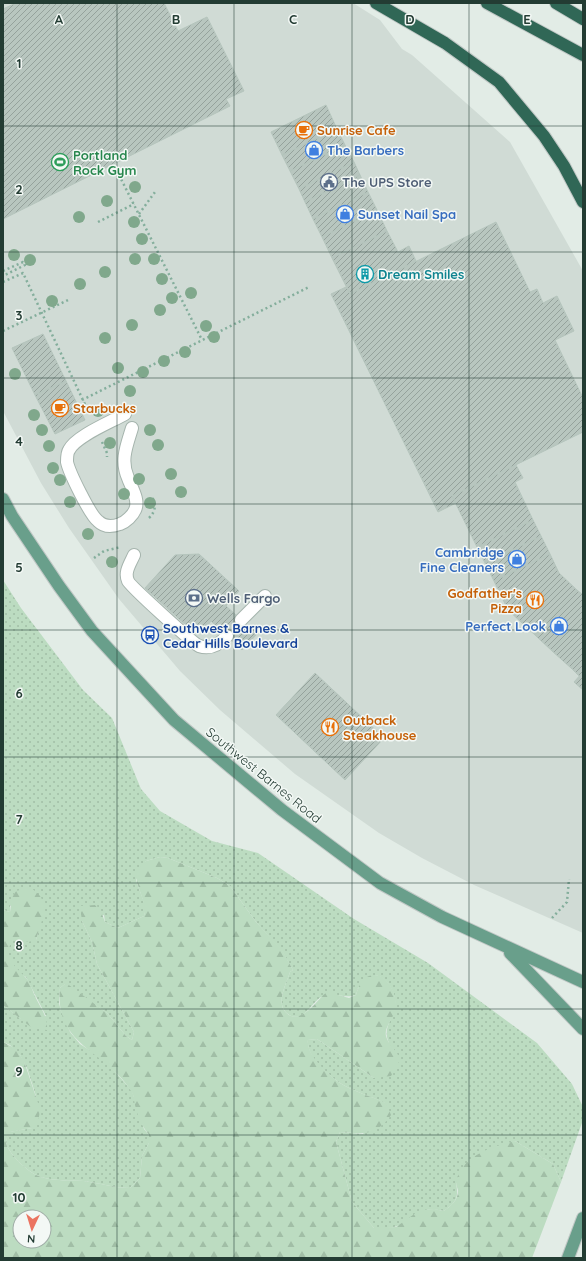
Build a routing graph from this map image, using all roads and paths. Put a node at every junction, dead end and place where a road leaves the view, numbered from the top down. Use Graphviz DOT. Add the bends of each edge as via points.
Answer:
graph roads {
  1 [pos="376,3"];
  2 [pos="487,3"];
  3 [pos="556,3"];
  4 [pos="583,19"];
  5 [pos="583,55"];
  6 [pos="119,175"];
  7 [pos="155,192"];
  8 [pos="583,202"];
  9 [pos="134,204"];
  10 [pos="139,214"];
  11 [pos="98,222"];
  12 [pos="3,272"];
  13 [pos="3,276"];
  14 [pos="309,288"];
  15 [pos="68,300"];
  16 [pos="3,331"];
  17 [pos="202,340"];
  18 [pos="82,400"];
  19 [pos="125,414"];
  20 [pos="132,428"];
  21 [pos="3,499"];
  22 [pos="104,551"];
  23 [pos="134,555"];
  24 [pos="94,558"];
  25 [pos="264,596"];
  26 [pos="241,620"];
  27 [pos="227,636"];
  28 [pos="569,879"];
  29 [pos="552,918"];
  30 [pos="505,948"];
  31 [pos="583,982"];
  32 [pos="583,1029"];
  33 [pos="583,1218"];
  34 [pos="568,1258"];
  1 -- 8 [label="highway" via="445,43 499,82 544,136"];
  2 -- 5 [label="highway"];
  3 -- 4 [label="highway"];
  6 -- 9 [label="path"];
  7 -- 10 [label="path"];
  9 -- 10 [label="path"];
  9 -- 11 [label="path"];
  10 -- 17 [label="path"];
  12 -- 13 [label="path" via="23,262 25,265"];
  14 -- 17 [label="path"];
  15 -- 16 [label="path"];
  17 -- 18 [label="path"];
  19 -- 20 [label="lane" via="79,439 68,451 67,461 77,484 92,515 104,526 126,522 136,509 134,491 124,467 124,457"];
  21 -- 30 [label="main road, Southwest Barnes Road" via="58,586 92,630 174,720 282,810 380,883"];
  22 -- 24 [label="path"];
  23 -- 27 [label="lane" via="126,571 128,582 138,593 199,646 213,647"];
  25 -- 26 [label="lane"];
  28 -- 29 [label="path" via="566,902"];
  30 -- 31 [label="main road, Southwest Barnes Road"];
  30 -- 32 [label="main road"];
  33 -- 34 [label="main road"];
}
